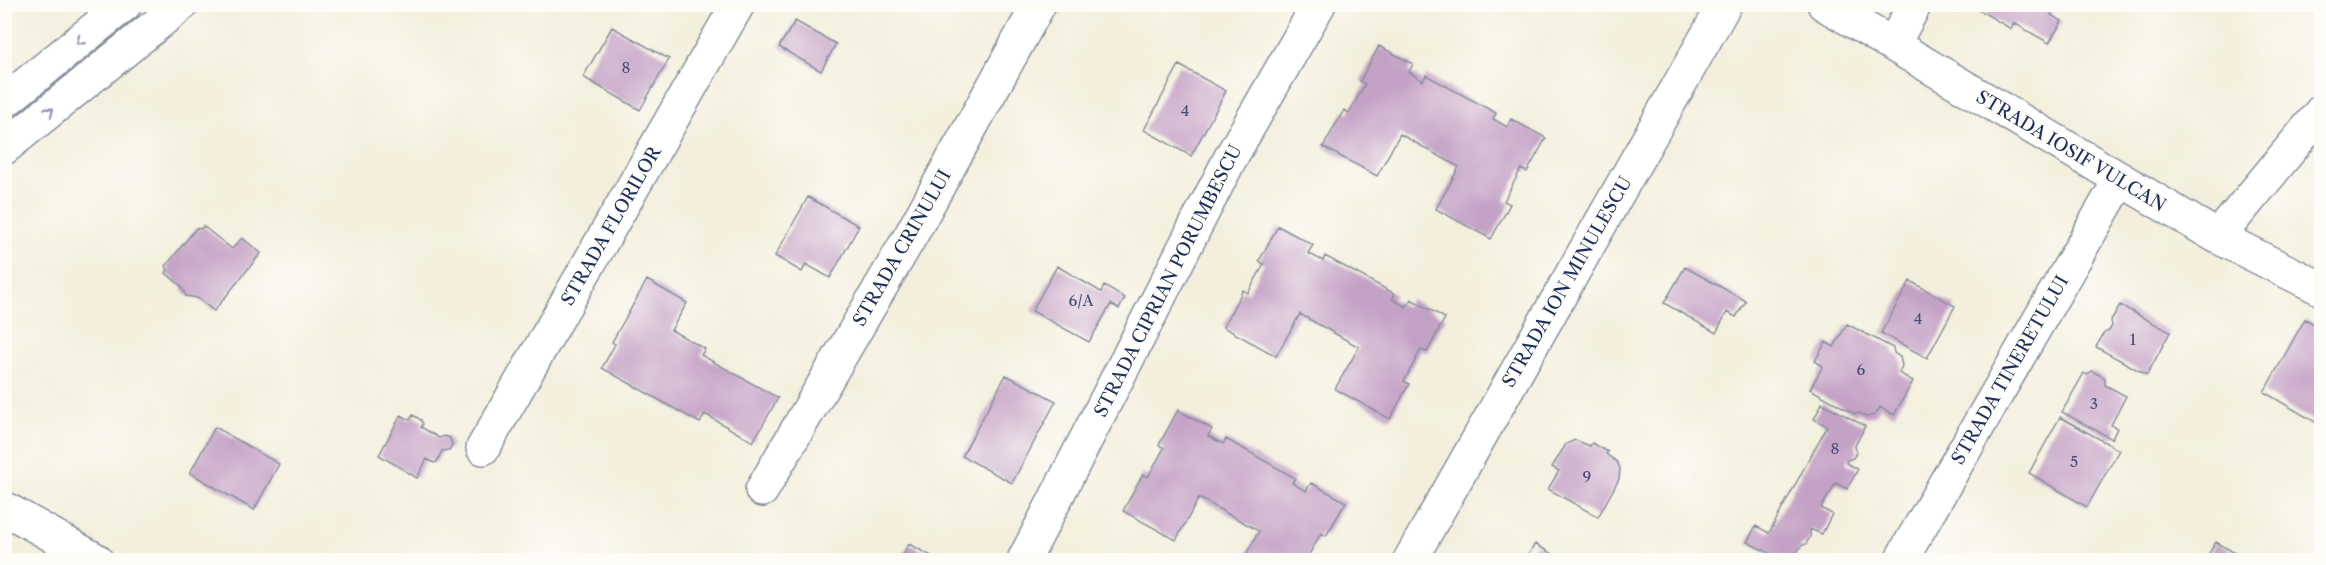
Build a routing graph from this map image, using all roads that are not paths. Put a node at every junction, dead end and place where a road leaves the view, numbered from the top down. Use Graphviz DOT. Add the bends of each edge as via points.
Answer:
graph roads {
  1 [pos="125,4"];
  2 [pos="182,4"];
  3 [pos="738,4"];
  4 [pos="1039,4"];
  5 [pos="1319,4"];
  6 [pos="1725,4"];
  7 [pos="1824,4"];
  8 [pos="1915,4"];
  9 [pos="1893,45"];
  10 [pos="4,102"];
  11 [pos="2322,111"];
  12 [pos="4,148"];
  13 [pos="2120,180"];
  14 [pos="2218,237"];
  15 [pos="2322,289"];
  16 [pos="483,448"];
  17 [pos="762,490"];
  18 [pos="4,508"];
  19 [pos="96,561"];
  20 [pos="1024,561"];
  21 [pos="1410,561"];
  22 [pos="1901,561"];
  1 -- 10 [label="street, one-way"];
  12 -- 2 [label="street, one-way"];
  3 -- 16 [label="street, STRADA FLORILOR"];
  4 -- 17 [label="street, STRADA CRINULUI" via="911,235"];
  5 -- 20 [label="street, STRADA CIPRIAN PORUMBESCU" via="1231,157"];
  6 -- 21 [label="street, STRADA ION MINULESCU"];
  7 -- 9 [label="street, STRADA IOSIF VULCAN"];
  8 -- 9 [label="street"];
  9 -- 13 [label="street, STRADA IOSIF VULCAN"];
  11 -- 14 [label="street"];
  13 -- 14 [label="street, STRADA IOSIF VULCAN"];
  13 -- 22 [label="street, STRADA TINERETULUI"];
  14 -- 15 [label="street, STRADA IOSIF VULCAN"];
  18 -- 19 [label="street"];
}
